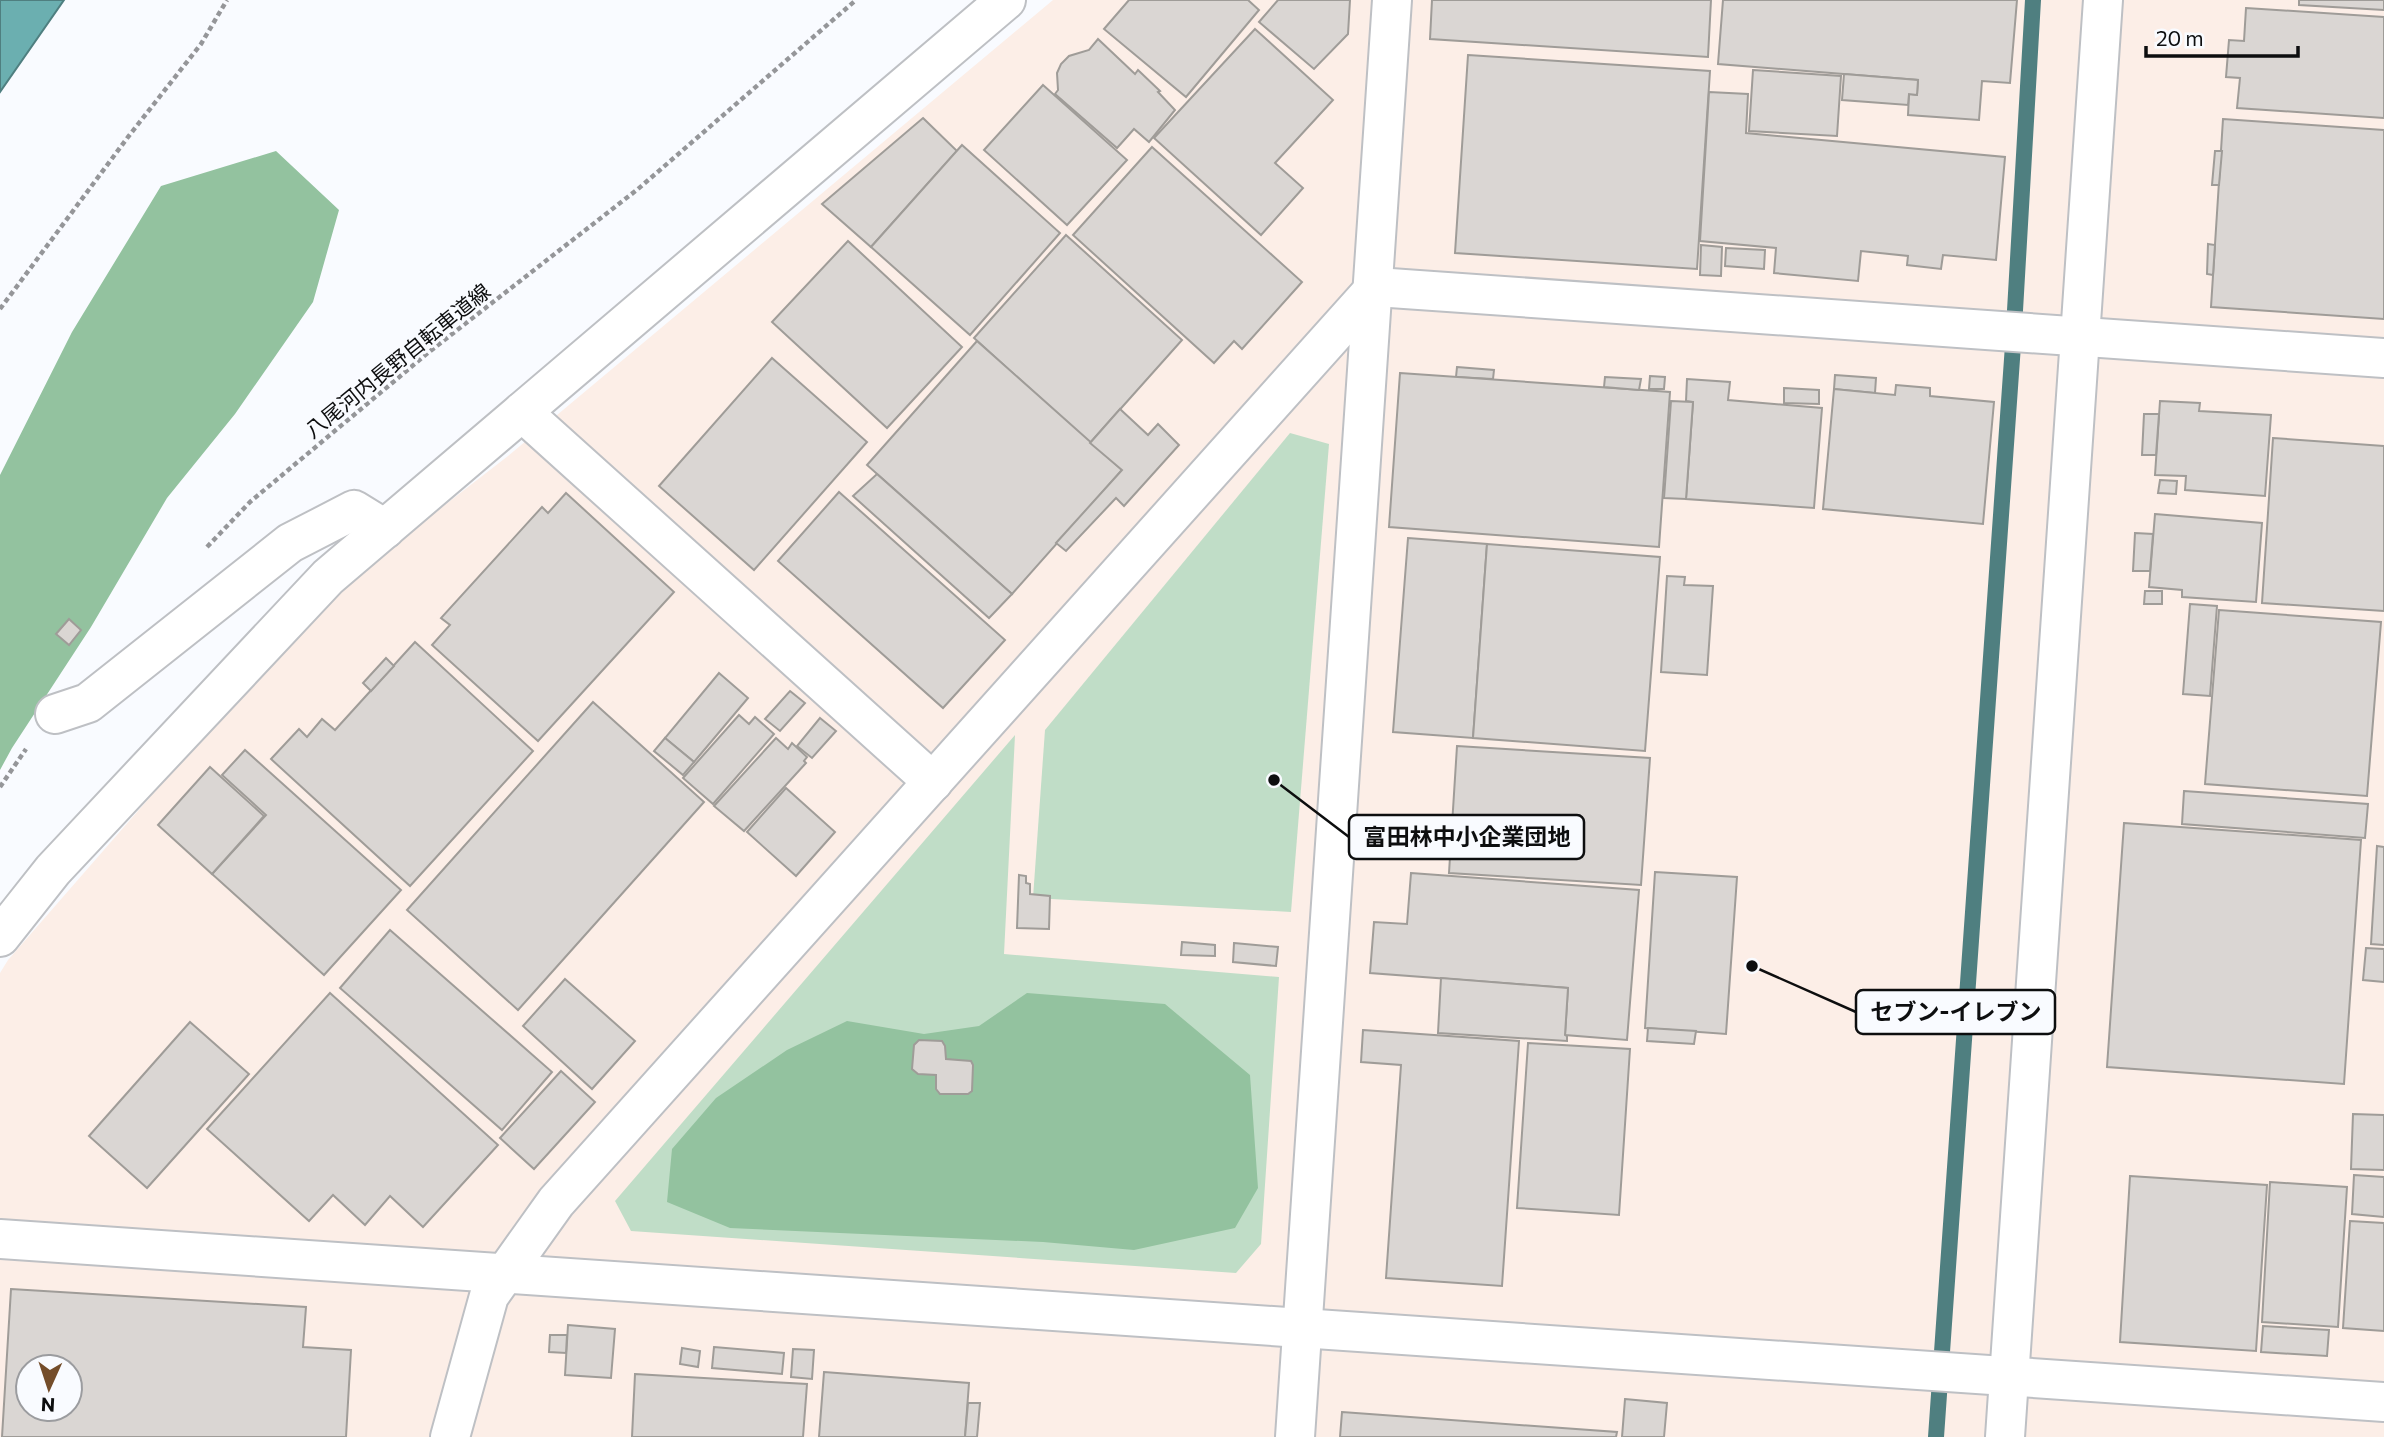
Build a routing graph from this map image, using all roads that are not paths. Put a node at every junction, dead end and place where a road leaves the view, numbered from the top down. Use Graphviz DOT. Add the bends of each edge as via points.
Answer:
graph roads {
  1 [pos="1006,0"];
  2 [pos="1392,0"];
  3 [pos="2103,0"];
  4 [pos="1372,291"];
  5 [pos="2080,337"];
  6 [pos="2384,358"];
  7 [pos="522,412"];
  8 [pos="385,529"];
  9 [pos="55,715"];
  10 [pos="933,782"];
  11 [pos="0,937"];
  12 [pos="0,1239"];
  13 [pos="505,1273"];
  14 [pos="1302,1328"];
  15 [pos="2009,1378"];
  16 [pos="2384,1402"];
  17 [pos="450,1437"];
  18 [pos="1294,1437"];
  19 [pos="2005,1437"];
  1 -- 7 [label="street"];
  2 -- 4 [label="street"];
  3 -- 5 [label="street"];
  4 -- 5 [label="street" via="1376,287"];
  4 -- 10 [label="street"];
  4 -- 14 [label="street"];
  5 -- 6 [label="street"];
  5 -- 15 [label="street"];
  7 -- 8 [label="street"];
  7 -- 10 [label="street"];
  8 -- 9 [label="street" via="354,510 290,543 88,703"];
  8 -- 11 [label="street" via="318,587 53,870"];
  10 -- 13 [label="street" via="556,1202"];
  12 -- 13 [label="street"];
  13 -- 14 [label="street"];
  13 -- 17 [label="street" via="489,1296"];
  14 -- 15 [label="street"];
  14 -- 18 [label="street"];
  15 -- 16 [label="street"];
  15 -- 19 [label="street"];
}
